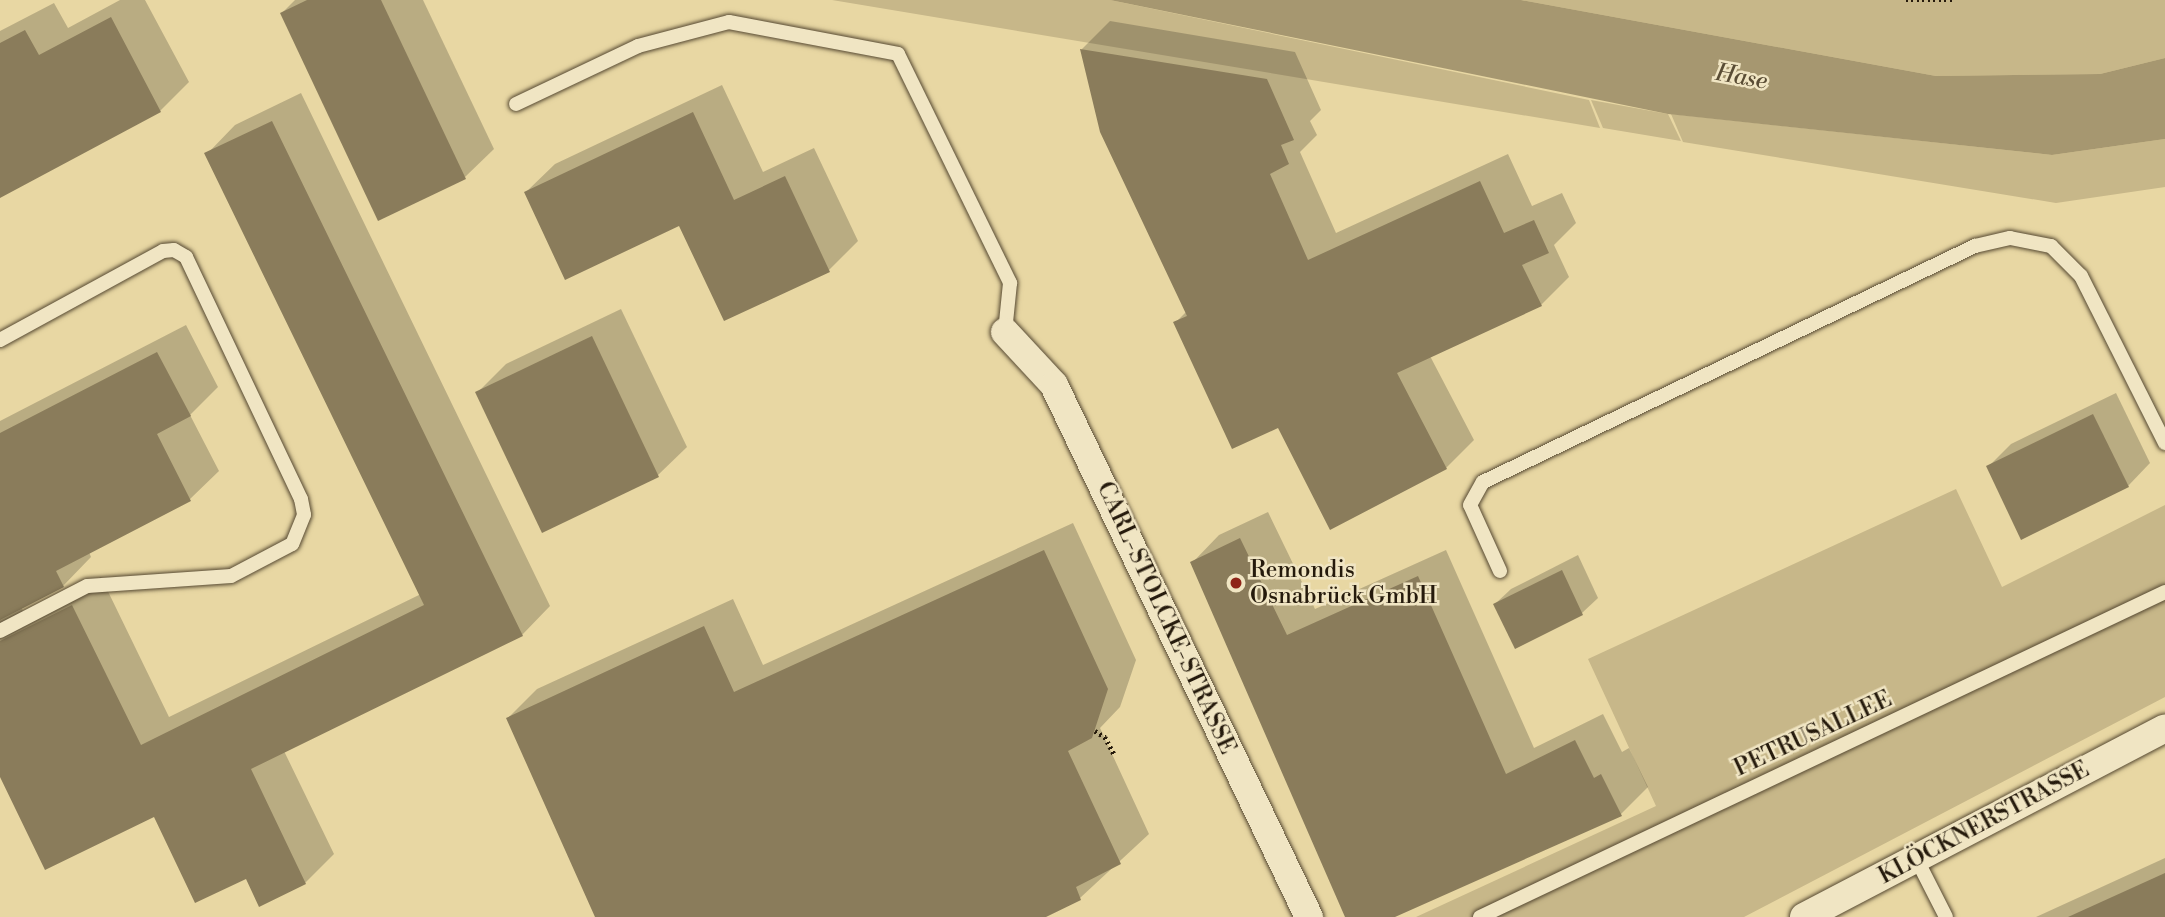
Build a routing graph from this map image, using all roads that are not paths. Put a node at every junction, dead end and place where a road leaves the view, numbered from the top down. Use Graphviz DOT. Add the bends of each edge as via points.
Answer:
graph roads {
  1 [pos="516,104"];
  2 [pos="1005,332"];
  3 [pos="0,340"];
  4 [pos="2165,443"];
  5 [pos="1500,571"];
  6 [pos="2165,592"];
  7 [pos="0,631"];
  8 [pos="2165,728"];
  9 [pos="1916,858"];
  10 [pos="1308,917"];
  11 [pos="1480,917"];
  12 [pos="1804,917"];
  13 [pos="1946,917"];
  1 -- 2 [label="lane" via="638,47 729,22 898,54 1010,284"];
  2 -- 10 [label="street, CARL-STOLCKE-STRASSE" via="1055,384"];
  3 -- 7 [label="lane" via="163,251 174,250 186,257 301,499 304,515 292,544 231,576 87,586"];
  4 -- 5 [label="lane" via="2081,276 2051,246 2010,238 1975,246 1483,482 1469,505"];
  6 -- 11 [label="lane, PETRUSALLEE"];
  8 -- 9 [label="street, KLÖCKNERSTRASSE"];
  9 -- 12 [label="street, KLÖCKNERSTRASSE"];
  9 -- 13 [label="lane"];
}
